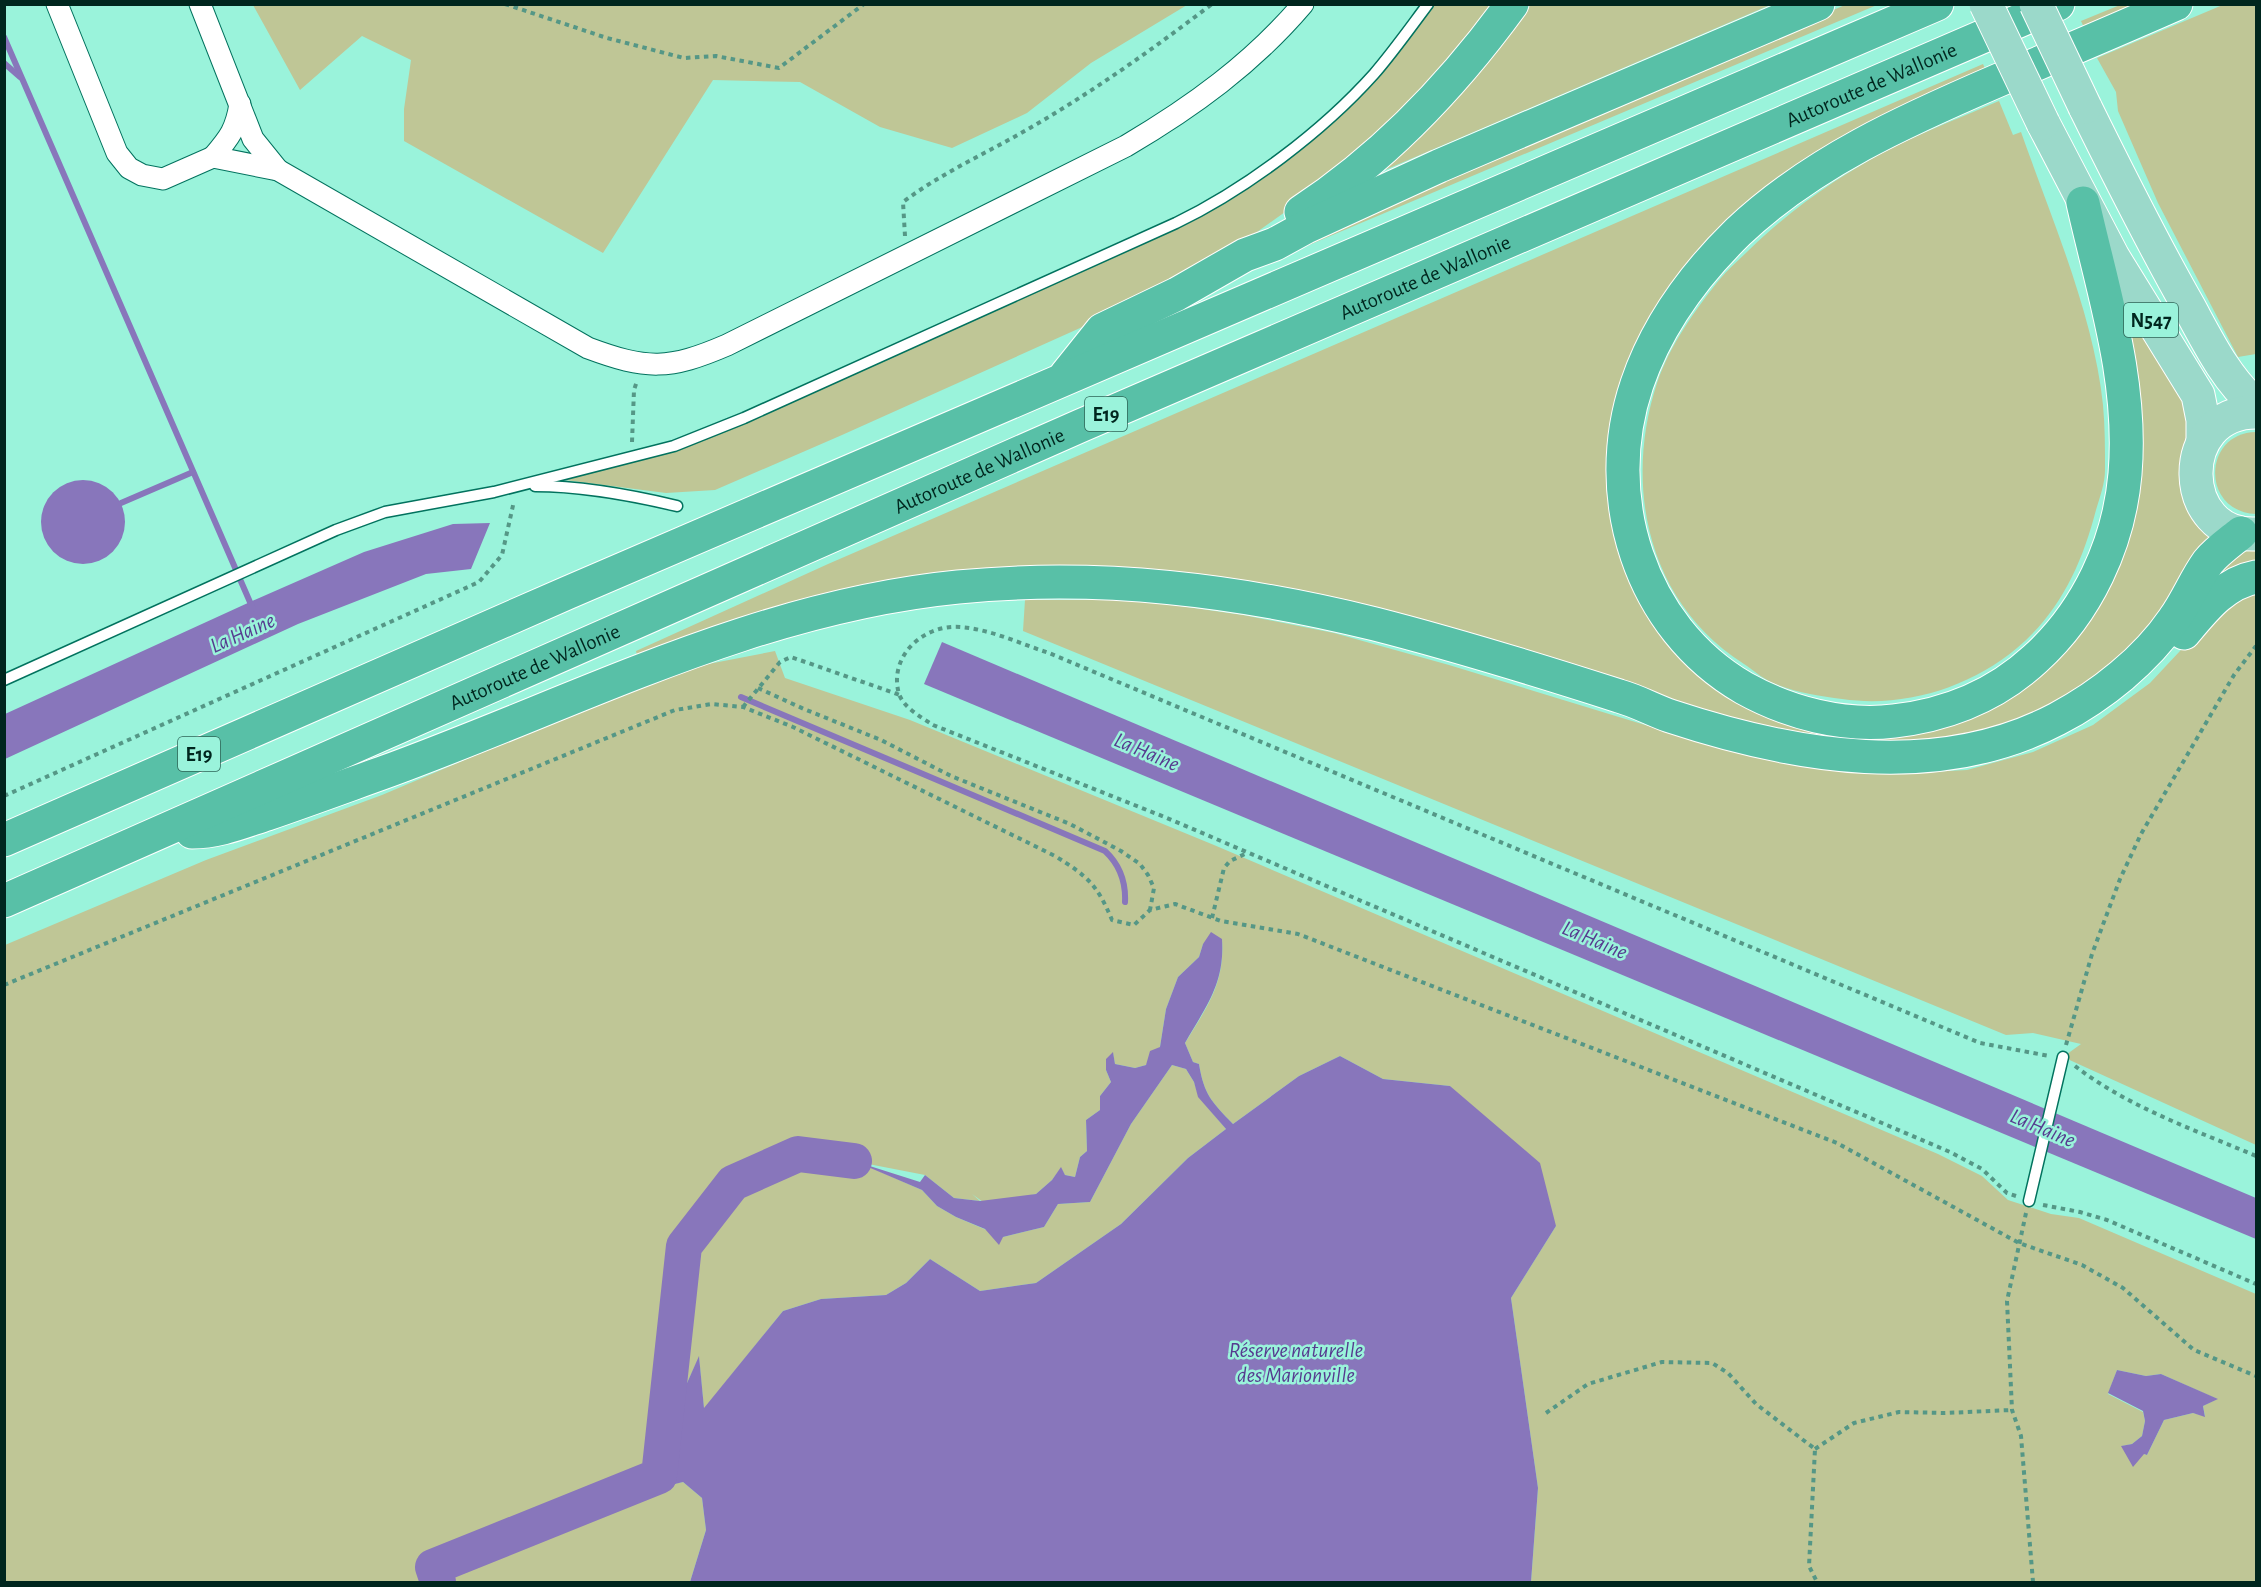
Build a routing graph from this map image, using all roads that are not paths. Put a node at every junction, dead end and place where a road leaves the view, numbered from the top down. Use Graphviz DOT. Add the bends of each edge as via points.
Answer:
graph roads {
  1 [pos="57,4"];
  2 [pos="200,4"];
  3 [pos="1303,4"];
  4 [pos="1428,4"];
  5 [pos="1512,4"];
  6 [pos="1818,4"];
  7 [pos="1937,4"];
  8 [pos="1986,4"];
  9 [pos="2036,4"];
  10 [pos="2058,4"];
  11 [pos="2176,4"];
  12 [pos="240,104"];
  13 [pos="213,157"];
  14 [pos="278,170"];
  15 [pos="2083,203"];
  16 [pos="1245,255"];
  17 [pos="1063,379"];
  18 [pos="2256,405"];
  19 [pos="2256,412"];
  20 [pos="2203,442"];
  21 [pos="517,486"];
  22 [pos="677,506"];
  23 [pos="2249,534"];
  24 [pos="2256,577"];
  25 [pos="2125,672"];
  26 [pos="4,680"];
  27 [pos="158,833"];
  28 [pos="4,840"];
  29 [pos="4,901"];
  30 [pos="2063,1057"];
  31 [pos="2029,1201"];
  1 -- 13 [label="street" via="117,153 129,168 163,179"];
  2 -- 12 [label="street"];
  3 -- 14 [label="street" via="1220,85 1126,146 694,359 671,364 646,365 588,348"];
  4 -- 21 [label="lane" via="1374,74 1341,107 1295,146 1210,207 744,418 674,446"];
  5 -- 16 [label="highway" via="1460,71 1402,133"];
  6 -- 16 [label="highway" via="1439,166"];
  7 -- 17 [label="highway, E19"];
  8 -- 15 [label="main road, N547, bridge"];
  9 -- 18 [label="main road, N547, bridge" via="2170,274 2236,387"];
  10 -- 27 [label="highway, Autoroute de Wallonie / E19" via="1080,426"];
  11 -- 15 [label="highway" via="1937,106 1850,151 1763,210 1719,252 1680,299 1664,324 1638,383 1626,434 1623,480 1630,534 1645,577 1665,613 1701,657 1733,681 1773,702 1818,717 1883,722 1951,709 1989,692 2029,665 2062,632 2086,598 2106,556 2123,495 2127,444 2120,359"];
  12 -- 13 [label="street" via="236,124"];
  12 -- 14 [label="street" via="252,139"];
  13 -- 14 [label="street"];
  15 -- 20 [label="main road, N547" via="2198,395"];
  16 -- 17 [label="highway" via="1102,330"];
  17 -- 28 [label="highway, E19"];
  19 -- 20 [label="main road" via="2229,418"];
  20 -- 23 [label="main road, N547" via="2195,464 2198,493 2215,519"];
  21 -- 22 [label="lane" via="553,486"];
  21 -- 26 [label="lane" via="385,512 336,530"];
  23 -- 25 [label="highway" via="2211,559 2171,624"];
  24 -- 25 [label="highway" via="2219,594 2184,633"];
  25 -- 27 [label="highway" via="2064,716 1994,745 1919,757 1855,756 1809,751 1737,735 1547,673 1308,608 1111,582 1055,580 966,586 818,612 747,632 688,651 312,799 213,832"];
  27 -- 29 [label="highway, Autoroute de Wallonie / E19"];
  30 -- 31 [label="lane"];
}
